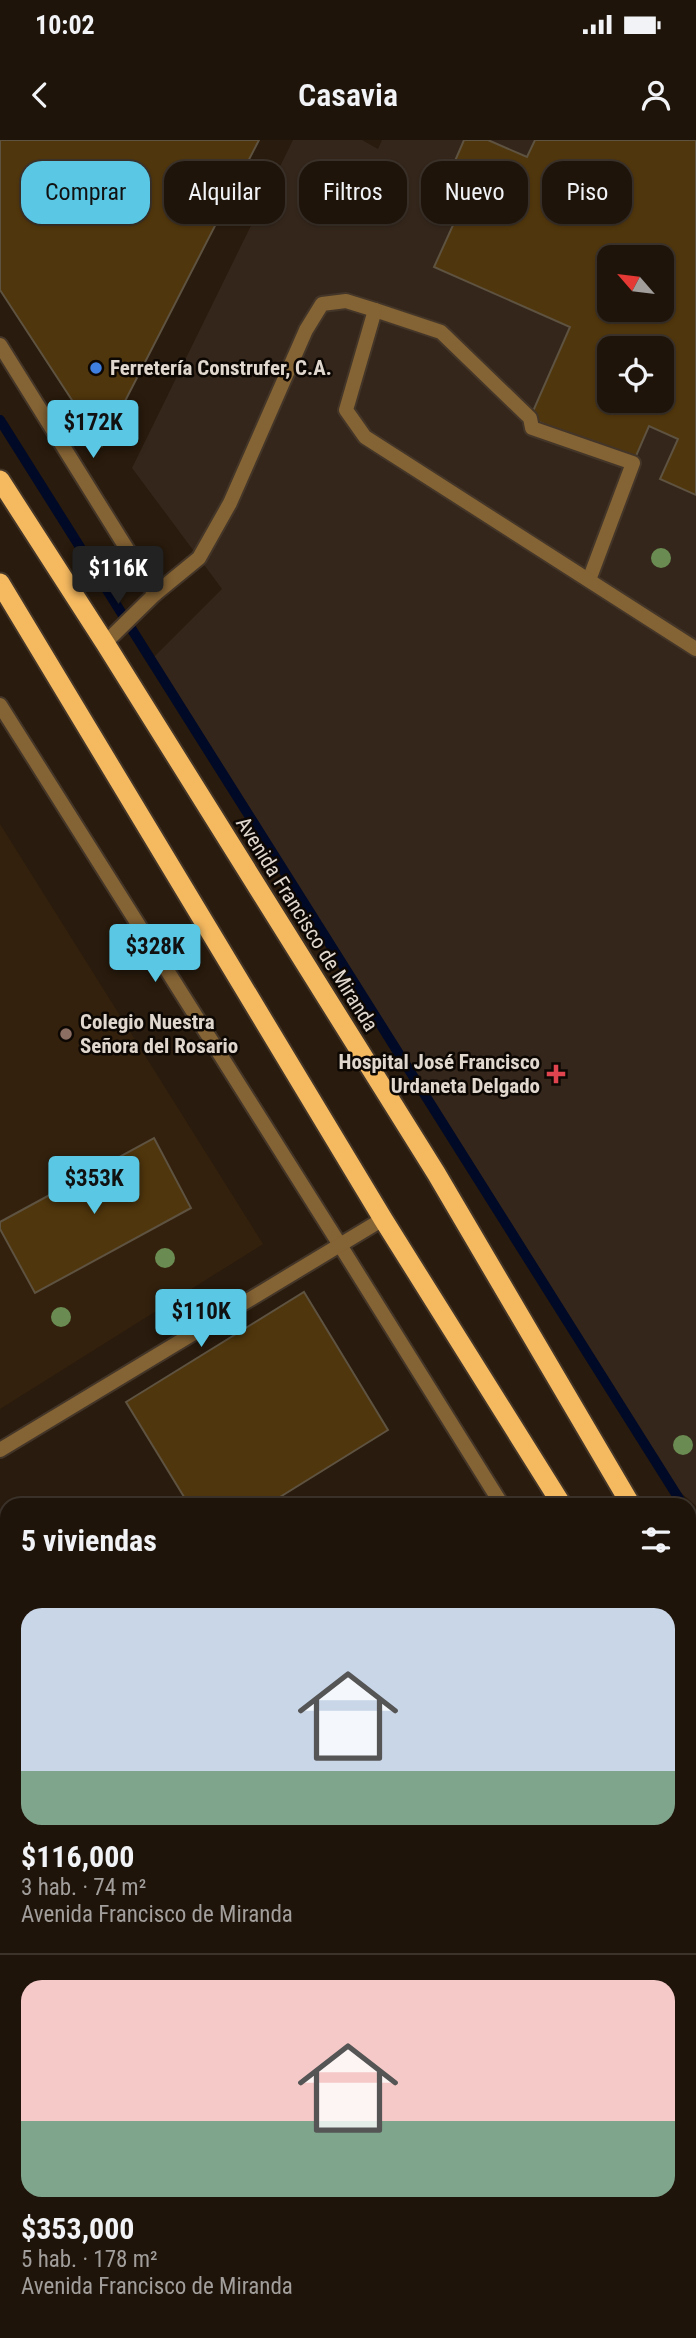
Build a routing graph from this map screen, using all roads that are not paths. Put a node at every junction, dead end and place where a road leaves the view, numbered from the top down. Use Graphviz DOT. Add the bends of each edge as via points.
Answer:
graph roads {
  1 [pos="375,310"];
  2 [pos="0,345"];
  3 [pos="0,480"];
  4 [pos="589,580"];
  5 [pos="0,583"];
  6 [pos="155,594"];
  7 [pos="105,643"];
  8 [pos="696,649"];
  9 [pos="0,705"];
  10 [pos="383,1219"];
  11 [pos="340,1245"];
  12 [pos="0,1450"];
  13 [pos="498,1498"];
  14 [pos="558,1498"];
  15 [pos="627,1498"];
  1 -- 4 [label="street" via="346,410 365,437"];
  1 -- 4 [label="street" via="441,332 530,418 532,428 633,463"];
  1 -- 6 [label="street" via="346,301 322,304 306,330 230,503 199,558"];
  2 -- 6 [label="street"];
  3 -- 7 [label="highway, Avenida Francisco de Miranda"];
  4 -- 8 [label="street"];
  5 -- 10 [label="highway"];
  6 -- 7 [label="street"];
  7 -- 15 [label="highway, Avenida Francisco de Miranda" via="436,1173"];
  9 -- 11 [label="street"];
  10 -- 11 [label="street"];
  10 -- 14 [label="highway"];
  11 -- 12 [label="street"];
  11 -- 13 [label="street"];
}
